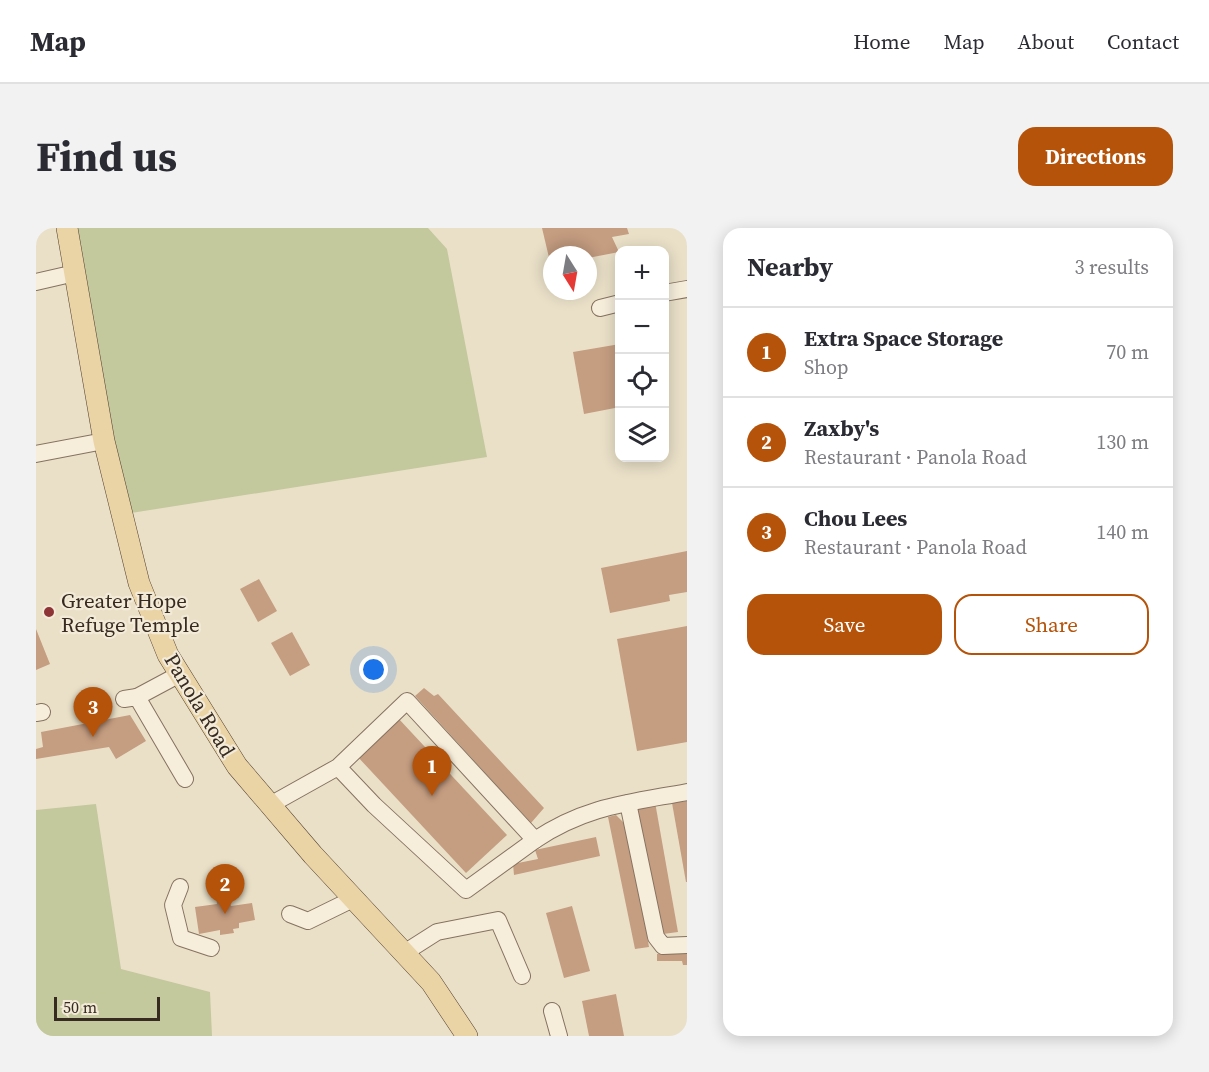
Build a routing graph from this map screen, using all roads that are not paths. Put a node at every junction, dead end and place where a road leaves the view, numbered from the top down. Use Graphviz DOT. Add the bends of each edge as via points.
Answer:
graph roads {
  1 [pos="67,228"];
  2 [pos="75,273"];
  3 [pos="36,282"];
  4 [pos="687,289"];
  5 [pos="669,292"];
  6 [pos="615,304"];
  7 [pos="600,308"];
  8 [pos="104,441"];
  9 [pos="36,454"];
  10 [pos="180,674"];
  11 [pos="338,767"];
  12 [pos="185,779"];
  13 [pos="687,792"];
  14 [pos="628,803"];
  15 [pos="270,805"];
  16 [pos="535,840"];
  17 [pos="180,887"];
  18 [pos="353,898"];
  19 [pos="290,914"];
  20 [pos="687,945"];
  21 [pos="211,948"];
  22 [pos="404,953"];
  23 [pos="522,976"];
  24 [pos="552,1011"];
  25 [pos="467,1036"];
  26 [pos="559,1036"];
  1 -- 2 [label="main road, Panola Road"];
  2 -- 3 [label="street"];
  2 -- 8 [label="main road, Panola Road"];
  4 -- 5 [label="street"];
  6 -- 7 [label="street"];
  8 -- 9 [label="street"];
  8 -- 10 [label="main road, Panola Road" via="139,583 168,655"];
  10 -- 12 [label="street" via="131,698"];
  10 -- 15 [label="main road, Panola Road" via="237,766"];
  11 -- 15 [label="street"];
  11 -- 16 [label="street" via="466,890"];
  11 -- 16 [label="street" via="407,702"];
  13 -- 14 [label="street"];
  14 -- 16 [label="street" via="596,809 562,822"];
  14 -- 20 [label="street" via="656,937 663,946"];
  15 -- 18 [label="main road, Panola Road"];
  17 -- 21 [label="street" via="173,904 181,938"];
  18 -- 19 [label="street" via="308,921"];
  18 -- 22 [label="main road, Panola Road"];
  22 -- 23 [label="street" via="436,932 498,920"];
  22 -- 25 [label="main road, Panola Road" via="431,982"];
  24 -- 26 [label="street"];
}
